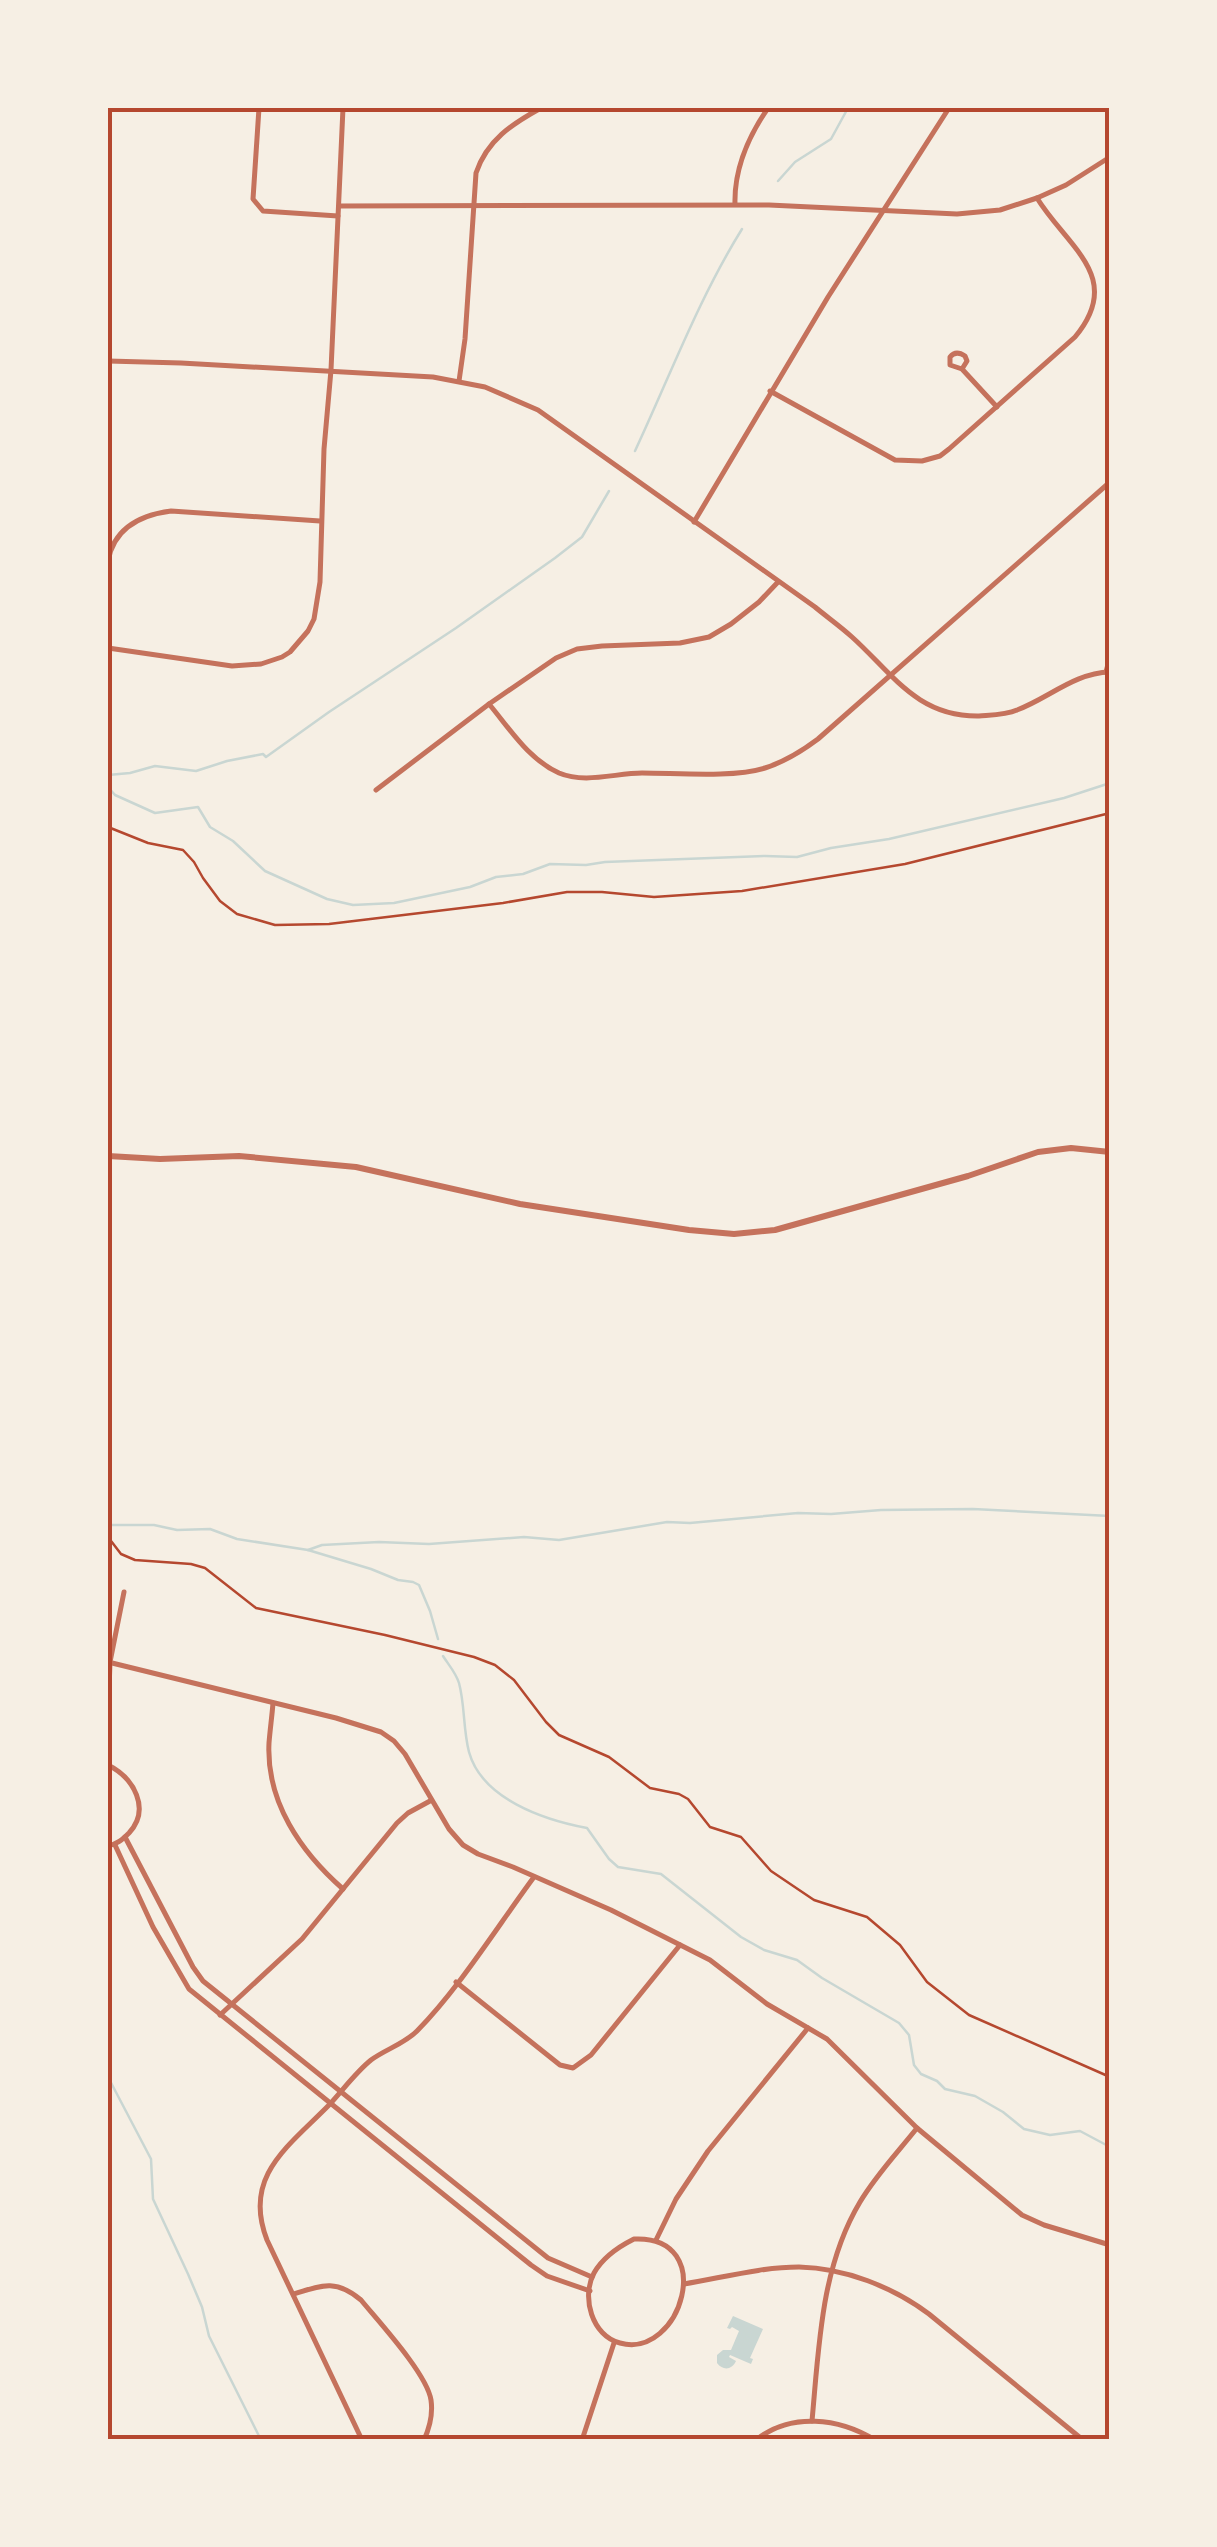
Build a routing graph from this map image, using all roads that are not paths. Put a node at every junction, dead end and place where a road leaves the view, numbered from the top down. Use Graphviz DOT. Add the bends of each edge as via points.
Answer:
graph roads {
  1 [pos="258,108"];
  2 [pos="343,108"];
  3 [pos="541,108"];
  4 [pos="768,108"];
  5 [pos="950,108"];
  6 [pos="1110,157"];
  7 [pos="1037,198"];
  8 [pos="735,204"];
  9 [pos="340,206"];
  10 [pos="472,206"];
  11 [pos="886,210"];
  12 [pos="338,216"];
  13 [pos="108,361"];
  14 [pos="962,369"];
  15 [pos="331,370"];
  16 [pos="459,381"];
  17 [pos="770,392"];
  18 [pos="997,408"];
  19 [pos="1110,482"];
  20 [pos="321,521"];
  21 [pos="694,522"];
  22 [pos="108,561"];
  23 [pos="778,582"];
  24 [pos="108,648"];
  25 [pos="1110,657"];
  26 [pos="1108,672"];
  27 [pos="889,675"];
  28 [pos="489,704"];
  29 [pos="376,790"];
  30 [pos="1110,1152"];
  31 [pos="108,1156"];
  32 [pos="124,1592"];
  33 [pos="109,1662"];
  34 [pos="274,1703"];
  35 [pos="108,1718"];
  36 [pos="108,1765"];
  37 [pos="431,1801"];
  38 [pos="125,1837"];
  39 [pos="111,1845"];
  40 [pos="534,1876"];
  41 [pos="343,1889"];
  42 [pos="680,1945"];
  43 [pos="456,1982"];
  44 [pos="233,2004"];
  45 [pos="220,2016"];
  46 [pos="808,2028"];
  47 [pos="341,2092"];
  48 [pos="331,2103"];
  49 [pos="917,2128"];
  50 [pos="656,2240"];
  51 [pos="1110,2245"];
  52 [pos="830,2272"];
  53 [pos="592,2277"];
  54 [pos="684,2284"];
  55 [pos="590,2291"];
  56 [pos="294,2294"];
  57 [pos="614,2342"];
  58 [pos="812,2420"];
  59 [pos="362,2440"];
  60 [pos="424,2440"];
  61 [pos="582,2440"];
  62 [pos="756,2440"];
  63 [pos="875,2440"];
  64 [pos="1083,2440"];
  1 -- 12 [label="street" via="254,199 263,210"];
  2 -- 9 [label="street"];
  3 -- 10 [label="street" via="486,151"];
  4 -- 8 [label="street" via="743,152"];
  5 -- 11 [label="street"];
  6 -- 7 [label="street"];
  7 -- 11 [label="street" via="957,214"];
  7 -- 18 [label="street" via="1086,261 1095,299 1075,337"];
  8 -- 10 [label="street"];
  8 -- 11 [label="street"];
  9 -- 10 [label="street"];
  9 -- 12 [label="street"];
  10 -- 16 [label="street"];
  11 -- 17 [label="street"];
  12 -- 15 [label="street"];
  13 -- 15 [label="street"];
  14 -- 18 [label="street"];
  15 -- 16 [label="street"];
  15 -- 20 [label="street"];
  16 -- 21 [label="street" via="538,410"];
  17 -- 18 [label="street" via="904,462 940,456"];
  17 -- 21 [label="street"];
  19 -- 27 [label="street"];
  20 -- 22 [label="street" via="156,513 123,530"];
  20 -- 24 [label="street" via="314,619 282,658 232,666"];
  21 -- 23 [label="street"];
  23 -- 27 [label="street" via="852,637"];
  23 -- 28 [label="street" via="710,637 577,649"];
  25 -- 26 [label="street"];
  26 -- 27 [label="street" via="1083,676 1016,711 985,716 933,707"];
  27 -- 28 [label="street" via="790,758 762,770 714,774 569,777 535,759"];
  28 -- 29 [label="street"];
  30 -- 31 [label="street" via="1038,1152 790,1226 734,1234 543,1208 356,1166 239,1156"];
  32 -- 33 [label="street"];
  33 -- 34 [label="street"];
  33 -- 35 [label="street"];
  34 -- 37 [label="street" via="381,1732 404,1754"];
  34 -- 41 [label="street" via="269,1747 281,1809 317,1866"];
  36 -- 38 [label="street" via="128,1779 140,1806"];
  37 -- 40 [label="street" via="463,1845"];
  37 -- 41 [label="street" via="397,1823"];
  38 -- 39 [label="street"];
  38 -- 44 [label="street" via="202,1981"];
  39 -- 45 [label="street" via="177,1972"];
  40 -- 42 [label="street"];
  40 -- 43 [label="street"];
  41 -- 44 [label="street"];
  42 -- 43 [label="street" via="574,2068 560,2065"];
  42 -- 46 [label="street"];
  43 -- 47 [label="street" via="417,2030 369,2062"];
  44 -- 45 [label="street"];
  44 -- 47 [label="street"];
  45 -- 48 [label="street"];
  46 -- 49 [label="street" via="846,2056"];
  46 -- 50 [label="street" via="708,2151"];
  47 -- 48 [label="street"];
  47 -- 53 [label="street" via="548,2258"];
  48 -- 55 [label="street" via="531,2266"];
  48 -- 56 [label="street" via="282,2153 260,2193 261,2225"];
  49 -- 51 [label="street" via="1022,2215"];
  49 -- 52 [label="street" via="860,2201"];
  50 -- 53 [label="street" via="621,2245"];
  50 -- 54 [label="street" via="679,2262"];
  52 -- 54 [label="street" via="783,2268"];
  52 -- 58 [label="street"];
  52 -- 64 [label="street" via="907,2297"];
  53 -- 55 [label="street"];
  54 -- 57 [label="street" via="665,2328 648,2341"];
  55 -- 57 [label="street" via="593,2320"];
  56 -- 59 [label="street"];
  56 -- 60 [label="street" via="333,2285 361,2300 427,2388 431,2411"];
  57 -- 61 [label="street"];
  58 -- 62 [label="street"];
  58 -- 63 [label="street"];
}
